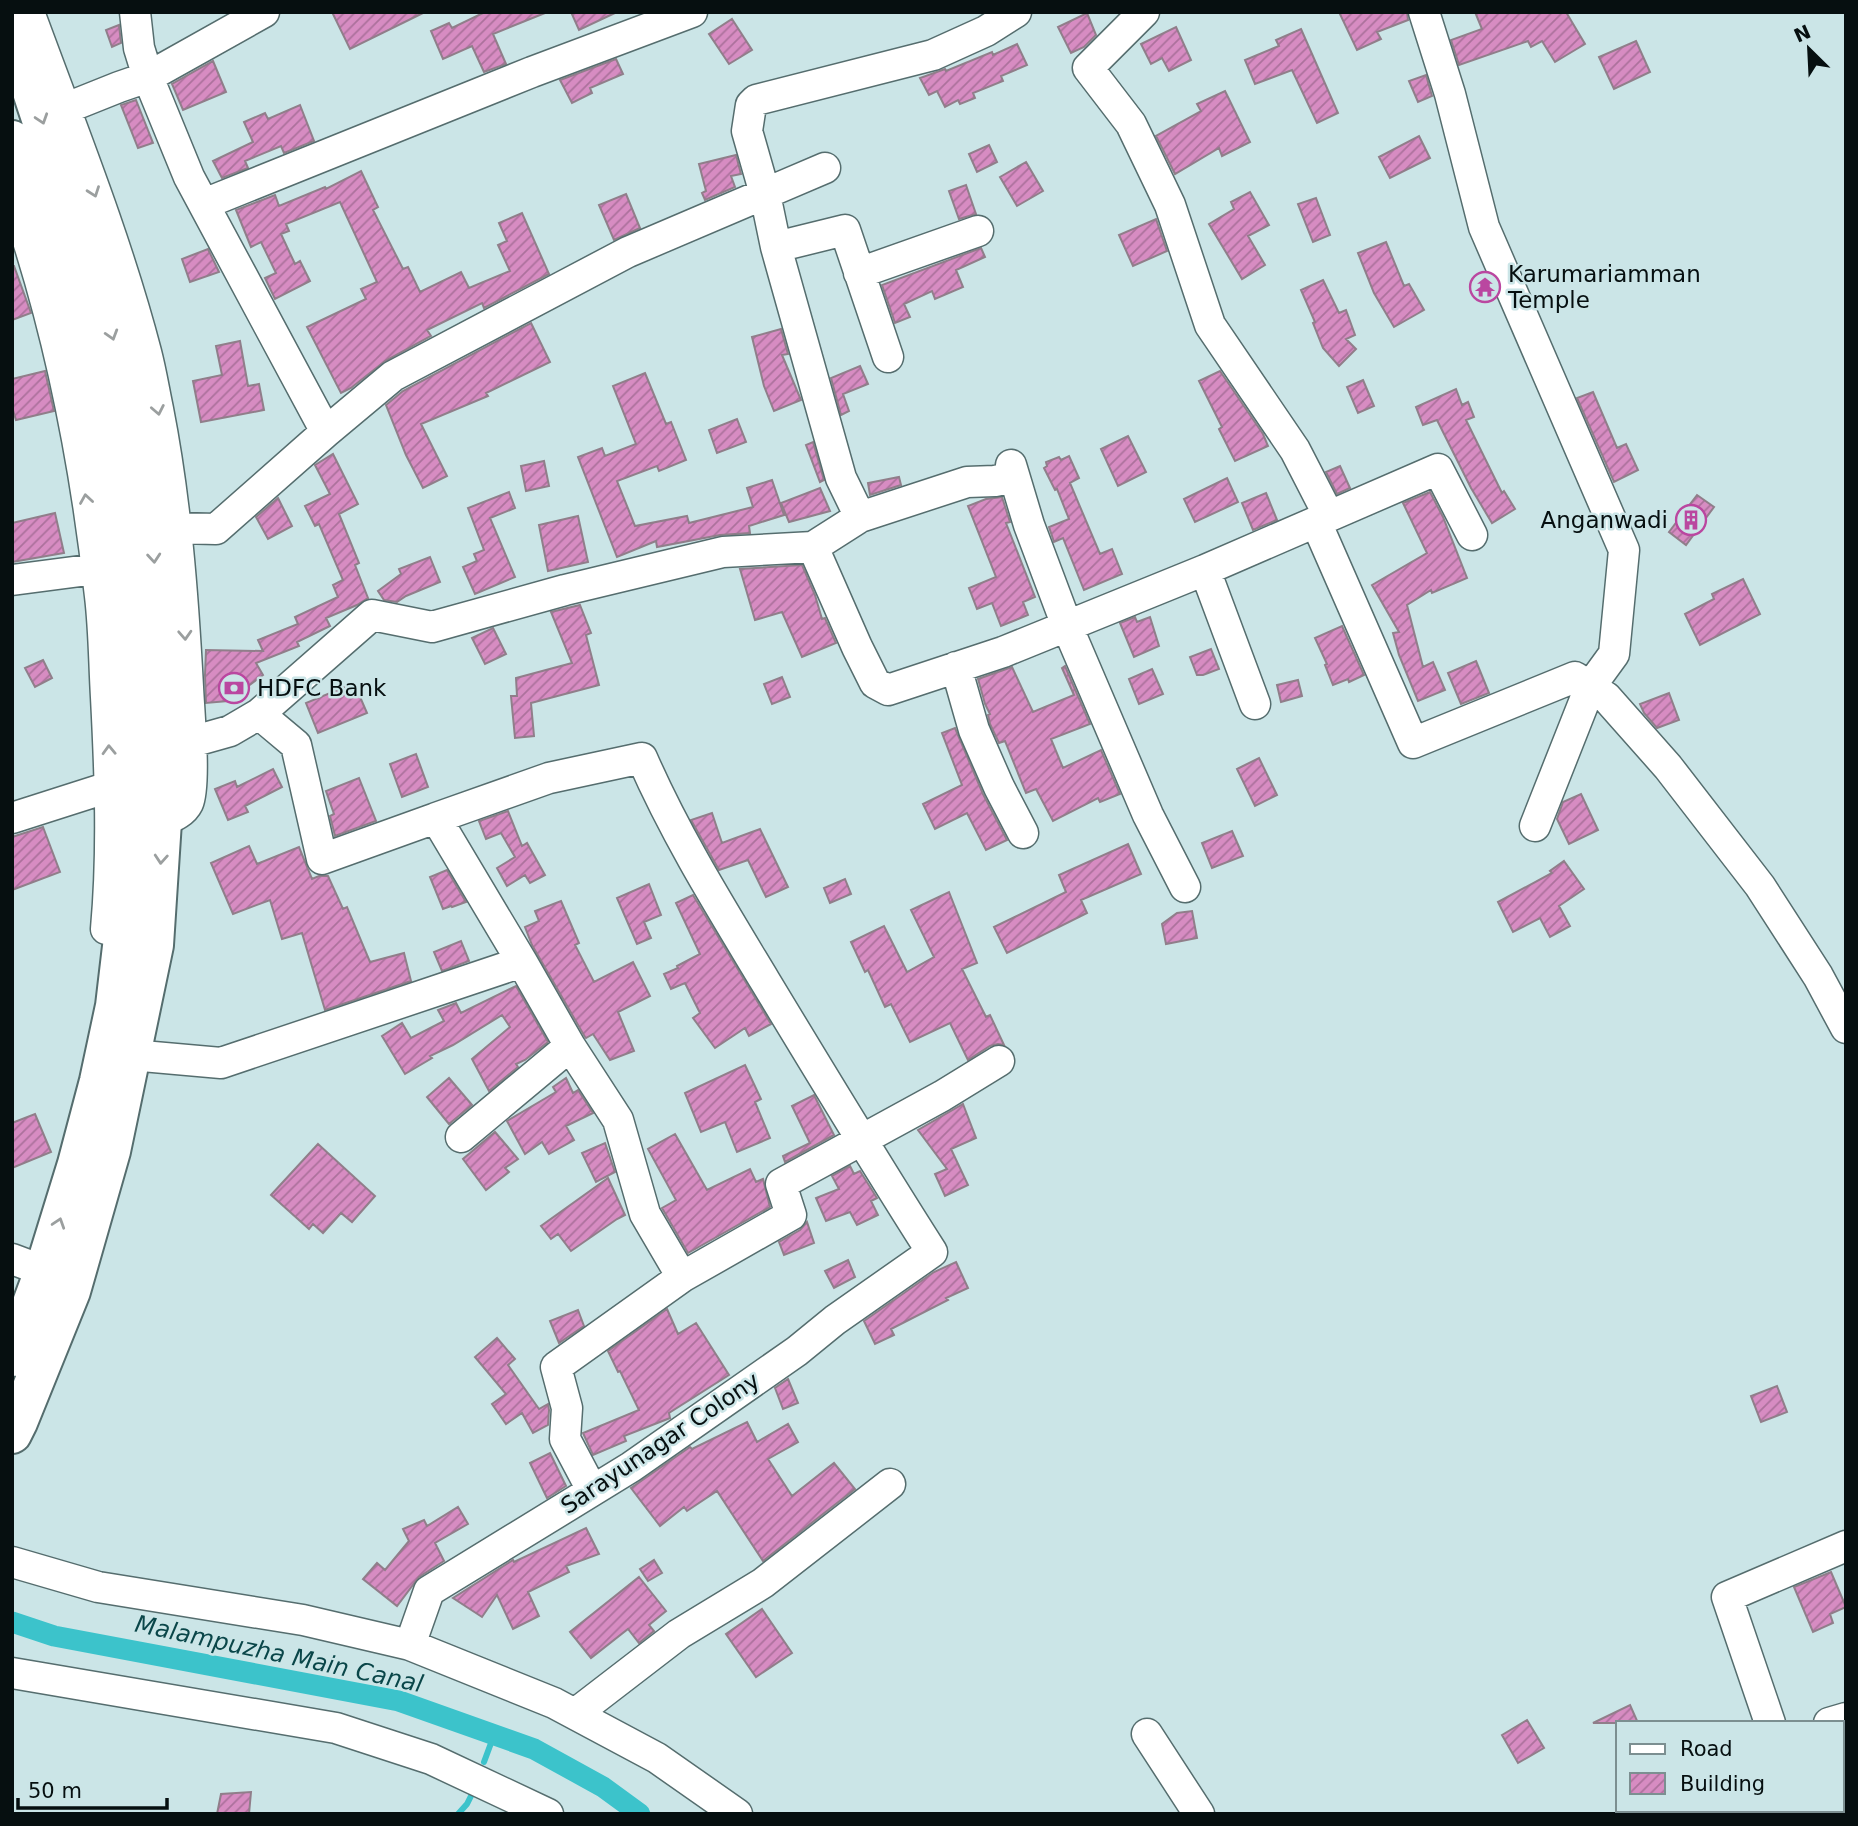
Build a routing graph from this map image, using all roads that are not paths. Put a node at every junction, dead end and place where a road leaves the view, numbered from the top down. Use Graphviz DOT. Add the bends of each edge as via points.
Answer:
graph roads {
  1 [pos="29,12"];
  2 [pos="135,12"];
  3 [pos="264,12"];
  4 [pos="692,12"];
  5 [pos="1016,12"];
  6 [pos="1144,12"];
  7 [pos="1424,12"];
  8 [pos="12,31"];
  9 [pos="148,77"];
  10 [pos="64,109"];
  11 [pos="12,140"];
  12 [pos="825,168"];
  13 [pos="12,193"];
  14 [pos="765,194"];
  15 [pos="204,204"];
  16 [pos="978,231"];
  17 [pos="776,247"];
  18 [pos="859,273"];
  19 [pos="25,279"];
  20 [pos="888,357"];
  21 [pos="326,432"];
  22 [pos="859,517"];
  23 [pos="1323,519"];
  24 [pos="177,528"];
  25 [pos="1472,535"];
  26 [pos="813,547"];
  27 [pos="96,569"];
  28 [pos="1205,570"];
  29 [pos="12,580"];
  30 [pos="1067,626"];
  31 [pos="956,667"];
  32 [pos="1590,687"];
  33 [pos="1255,704"];
  34 [pos="269,705"];
  35 [pos="191,742"];
  36 [pos="109,787"];
  37 [pos="12,818"];
  38 [pos="436,818"];
  39 [pos="163,821"];
  40 [pos="1535,826"];
  41 [pos="1023,834"];
  42 [pos="1185,887"];
  43 [pos="522,962"];
  44 [pos="1846,1028"];
  45 [pos="570,1046"];
  46 [pos="131,1055"];
  47 [pos="999,1062"];
  48 [pos="98,1086"];
  49 [pos="461,1137"];
  50 [pos="861,1140"];
  51 [pos="28,1265"];
  52 [pos="682,1277"];
  53 [pos="12,1357"];
  54 [pos="12,1434"];
  55 [pos="890,1484"];
  56 [pos="592,1490"];
  57 [pos="1846,1546"];
  58 [pos="12,1562"];
  59 [pos="410,1645"];
  60 [pos="12,1673"];
  61 [pos="575,1714"];
  62 [pos="1769,1721"];
  63 [pos="1147,1734"];
  64 [pos="548,1814"];
  65 [pos="737,1814"];
  66 [pos="1199,1814"];
  1 -- 10 [label="street"];
  2 -- 9 [label="street"];
  3 -- 9 [label="street"];
  4 -- 15 [label="street"];
  5 -- 14 [label="street" via="933,55 756,100 747,131"];
  6 -- 23 [label="street" via="1088,68 1131,124 1170,205 1210,325 1296,450"];
  7 -- 32 [label="street" via="1484,227 1624,550 1615,654"];
  8 -- 39 [label="highway, one-way" via="114,340 150,512 167,744"];
  9 -- 10 [label="street"];
  9 -- 15 [label="street"];
  10 -- 24 [label="street, one-way" via="147,353"];
  11 -- 48 [label="highway" via="46,219 100,404 130,593 136,804 115,1006"];
  12 -- 14 [label="street"];
  13 -- 19 [label="street"];
  14 -- 17 [label="street"];
  14 -- 21 [label="street" via="628,252 393,376"];
  15 -- 21 [label="street"];
  16 -- 18 [label="street"];
  17 -- 18 [label="street" via="845,230"];
  17 -- 22 [label="street" via="841,478"];
  18 -- 20 [label="street"];
  27 -- 19 [label="street, one-way" via="72,412 54,331"];
  21 -- 24 [label="street" via="216,529"];
  22 -- 26 [label="street"];
  22 -- 30 [label="street" via="967,482 995,481 1012,471"];
  23 -- 25 [label="street" via="1438,469"];
  23 -- 28 [label="street"];
  23 -- 32 [label="street" via="1413,743 1575,677"];
  24 -- 35 [label="street, one-way"];
  26 -- 31 [label="street" via="875,683 888,690"];
  26 -- 34 [label="street" via="723,552 432,627 372,615"];
  27 -- 29 [label="street"];
  36 -- 27 [label="street, one-way"];
  28 -- 30 [label="street"];
  28 -- 33 [label="street"];
  30 -- 31 [label="street"];
  30 -- 42 [label="street" via="1148,815"];
  31 -- 41 [label="street" via="974,730"];
  32 -- 40 [label="street"];
  32 -- 44 [label="street" via="1606,697 1668,767 1760,886"];
  34 -- 35 [label="street" via="230,731"];
  34 -- 38 [label="street" via="296,745 322,859"];
  35 -- 39 [label="street" via="188,803 178,815"];
  36 -- 37 [label="street"];
  36 -- 48 [label="street" via="109,902 90,1045"];
  38 -- 43 [label="street"];
  38 -- 50 [label="street" via="549,778 642,758 701,874"];
  39 -- 46 [label="highway, one-way" via="154,945"];
  43 -- 45 [label="street"];
  43 -- 46 [label="street" via="221,1063"];
  45 -- 49 [label="street"];
  45 -- 52 [label="street" via="618,1120 645,1214"];
  46 -- 54 [label="highway" via="111,1151 71,1291"];
  47 -- 50 [label="street"];
  51 -- 48 [label="highway, one-way" via="77,1164"];
  50 -- 52 [label="street" via="781,1184 791,1215"];
  50 -- 56 [label="street, Sarayunagar Colony" via="932,1252 797,1351"];
  51 -- 53 [label="highway"];
  52 -- 56 [label="street" via="556,1367 567,1408 565,1439"];
  55 -- 61 [label="street" via="764,1583 679,1634"];
  56 -- 59 [label="street, Sarayunagar Colony" via="429,1591"];
  57 -- 62 [label="street" via="1727,1597"];
  58 -- 59 [label="street" via="97,1587 303,1620"];
  59 -- 61 [label="street"];
  60 -- 64 [label="street" via="336,1728 431,1759"];
  61 -- 65 [label="street" via="657,1758"];
  63 -- 66 [label="street"];
}
